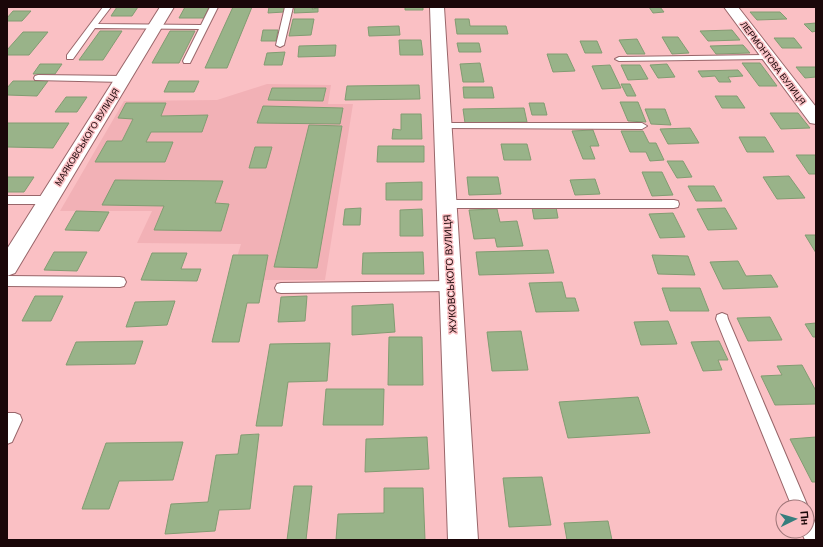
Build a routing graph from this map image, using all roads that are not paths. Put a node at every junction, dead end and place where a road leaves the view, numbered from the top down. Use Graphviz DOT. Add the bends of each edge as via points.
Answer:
graph roads {
  1 [pos="107,7"];
  2 [pos="167,7"];
  3 [pos="214,7"];
  4 [pos="290,7"];
  5 [pos="437,7"];
  6 [pos="731,7"];
  7 [pos="93,26"];
  8 [pos="155,26"];
  9 [pos="204,27"];
  10 [pos="280,45"];
  11 [pos="70,57"];
  12 [pos="769,57"];
  13 [pos="618,59"];
  14 [pos="187,61"];
  15 [pos="38,78"];
  16 [pos="123,79"];
  17 [pos="816,119"];
  18 [pos="443,126"];
  19 [pos="642,126"];
  20 [pos="7,200"];
  21 [pos="48,200"];
  22 [pos="447,204"];
  23 [pos="674,204"];
  24 [pos="7,268"];
  25 [pos="7,281"];
  26 [pos="120,282"];
  27 [pos="451,286"];
  28 [pos="281,288"];
  29 [pos="722,319"];
  30 [pos="7,420"];
  31 [pos="7,437"];
  32 [pos="797,499"];
  33 [pos="463,540"];
  1 -- 7 [label="lane"];
  2 -- 8 [label="street, МАЯКОВСЬКОГО ВУЛИЦЯ"];
  3 -- 9 [label="lane"];
  4 -- 10 [label="lane"];
  5 -- 18 [label="street, ЖУКОВСЬКОГО ВУЛИЦЯ"];
  6 -- 12 [label="street, ЛЕРМОНТОВА ВУЛИЦЯ"];
  7 -- 8 [label="lane"];
  7 -- 11 [label="lane"];
  8 -- 9 [label="lane"];
  8 -- 16 [label="street, МАЯКОВСЬКОГО ВУЛИЦЯ"];
  9 -- 14 [label="lane"];
  12 -- 13 [label="lane"];
  12 -- 17 [label="street, ЛЕРМОНТОВА ВУЛИЦЯ"];
  15 -- 16 [label="lane"];
  16 -- 21 [label="street, МАЯКОВСЬКОГО ВУЛИЦЯ"];
  18 -- 19 [label="lane"];
  18 -- 22 [label="street, ЖУКОВСЬКОГО ВУЛИЦЯ"];
  20 -- 21 [label="lane"];
  21 -- 24 [label="street, МАЯКОВСЬКОГО ВУЛИЦЯ"];
  22 -- 23 [label="lane"];
  22 -- 27 [label="street, ЖУКОВСЬКОГО ВУЛИЦЯ"];
  25 -- 26 [label="lane"];
  27 -- 28 [label="lane"];
  27 -- 33 [label="street, ЖУКОВСЬКОГО ВУЛИЦЯ"];
  29 -- 32 [label="lane"];
  30 -- 31 [label="lane" via="15,420"];
}
